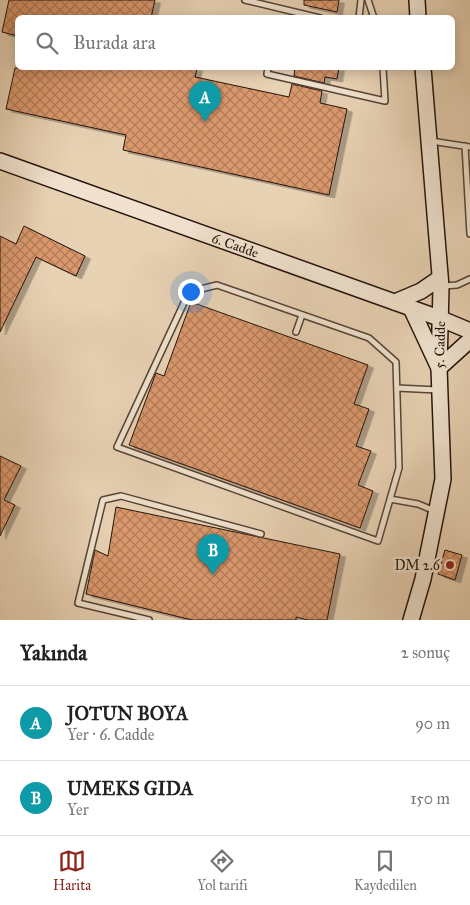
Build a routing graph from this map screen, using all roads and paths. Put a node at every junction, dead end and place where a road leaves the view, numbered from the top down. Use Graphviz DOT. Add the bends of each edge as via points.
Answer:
graph roads {
  1 [pos="245,0"];
  2 [pos="361,0"];
  3 [pos="368,0"];
  4 [pos="416,0"];
  5 [pos="308,15"];
  6 [pos="359,15"];
  7 [pos="373,15"];
  8 [pos="418,15"];
  9 [pos="268,70"];
  10 [pos="383,70"];
  11 [pos="423,70"];
  12 [pos="429,140"];
  13 [pos="468,147"];
  14 [pos="0,161"];
  15 [pos="470,234"];
  16 [pos="470,279"];
  17 [pos="440,282"];
  18 [pos="396,302"];
  19 [pos="411,308"];
  20 [pos="302,315"];
  21 [pos="440,318"];
  22 [pos="470,331"];
  23 [pos="296,332"];
  24 [pos="470,340"];
  25 [pos="439,368"];
  26 [pos="397,388"];
  27 [pos="441,390"];
  28 [pos="390,499"];
  29 [pos="438,512"];
  30 [pos="261,534"];
  31 [pos="149,620"];
  32 [pos="411,620"];
  1 -- 5 [label="lane"];
  2 -- 6 [label="lane"];
  3 -- 7 [label="lane"];
  4 -- 8 [label="street"];
  9 -- 10 [label="lane" via="267,74 385,101"];
  11 -- 12 [label="street, 5. Cadde"];
  12 -- 13 [label="lane"];
  12 -- 17 [label="street, 5. Cadde"];
  13 -- 15 [label="lane"];
  14 -- 18 [label="street, 6. Cadde"];
  16 -- 17 [label="lane" via="457,285"];
  17 -- 18 [label="street"];
  17 -- 21 [label="street, 5. Cadde"];
  18 -- 19 [label="street, 6. Cadde"];
  19 -- 21 [label="street, 6. Cadde"];
  19 -- 25 [label="street"];
  20 -- 23 [label="lane"];
  20 -- 26 [label="lane" via="369,338 396,362"];
  20 -- 28 [label="lane" via="217,285 189,292 117,447 378,541"];
  21 -- 22 [label="street, 6. Cadde"];
  21 -- 25 [label="street, 5. Cadde"];
  24 -- 25 [label="street"];
  25 -- 27 [label="street, 5. Cadde"];
  26 -- 27 [label="lane"];
  26 -- 28 [label="lane" via="399,468"];
  27 -- 29 [label="street, 5. Cadde" via="443,480"];
  28 -- 29 [label="lane"];
  29 -- 32 [label="street, 5. Cadde"];
  30 -- 31 [label="lane" via="121,496 103,500 78,603"];
}
